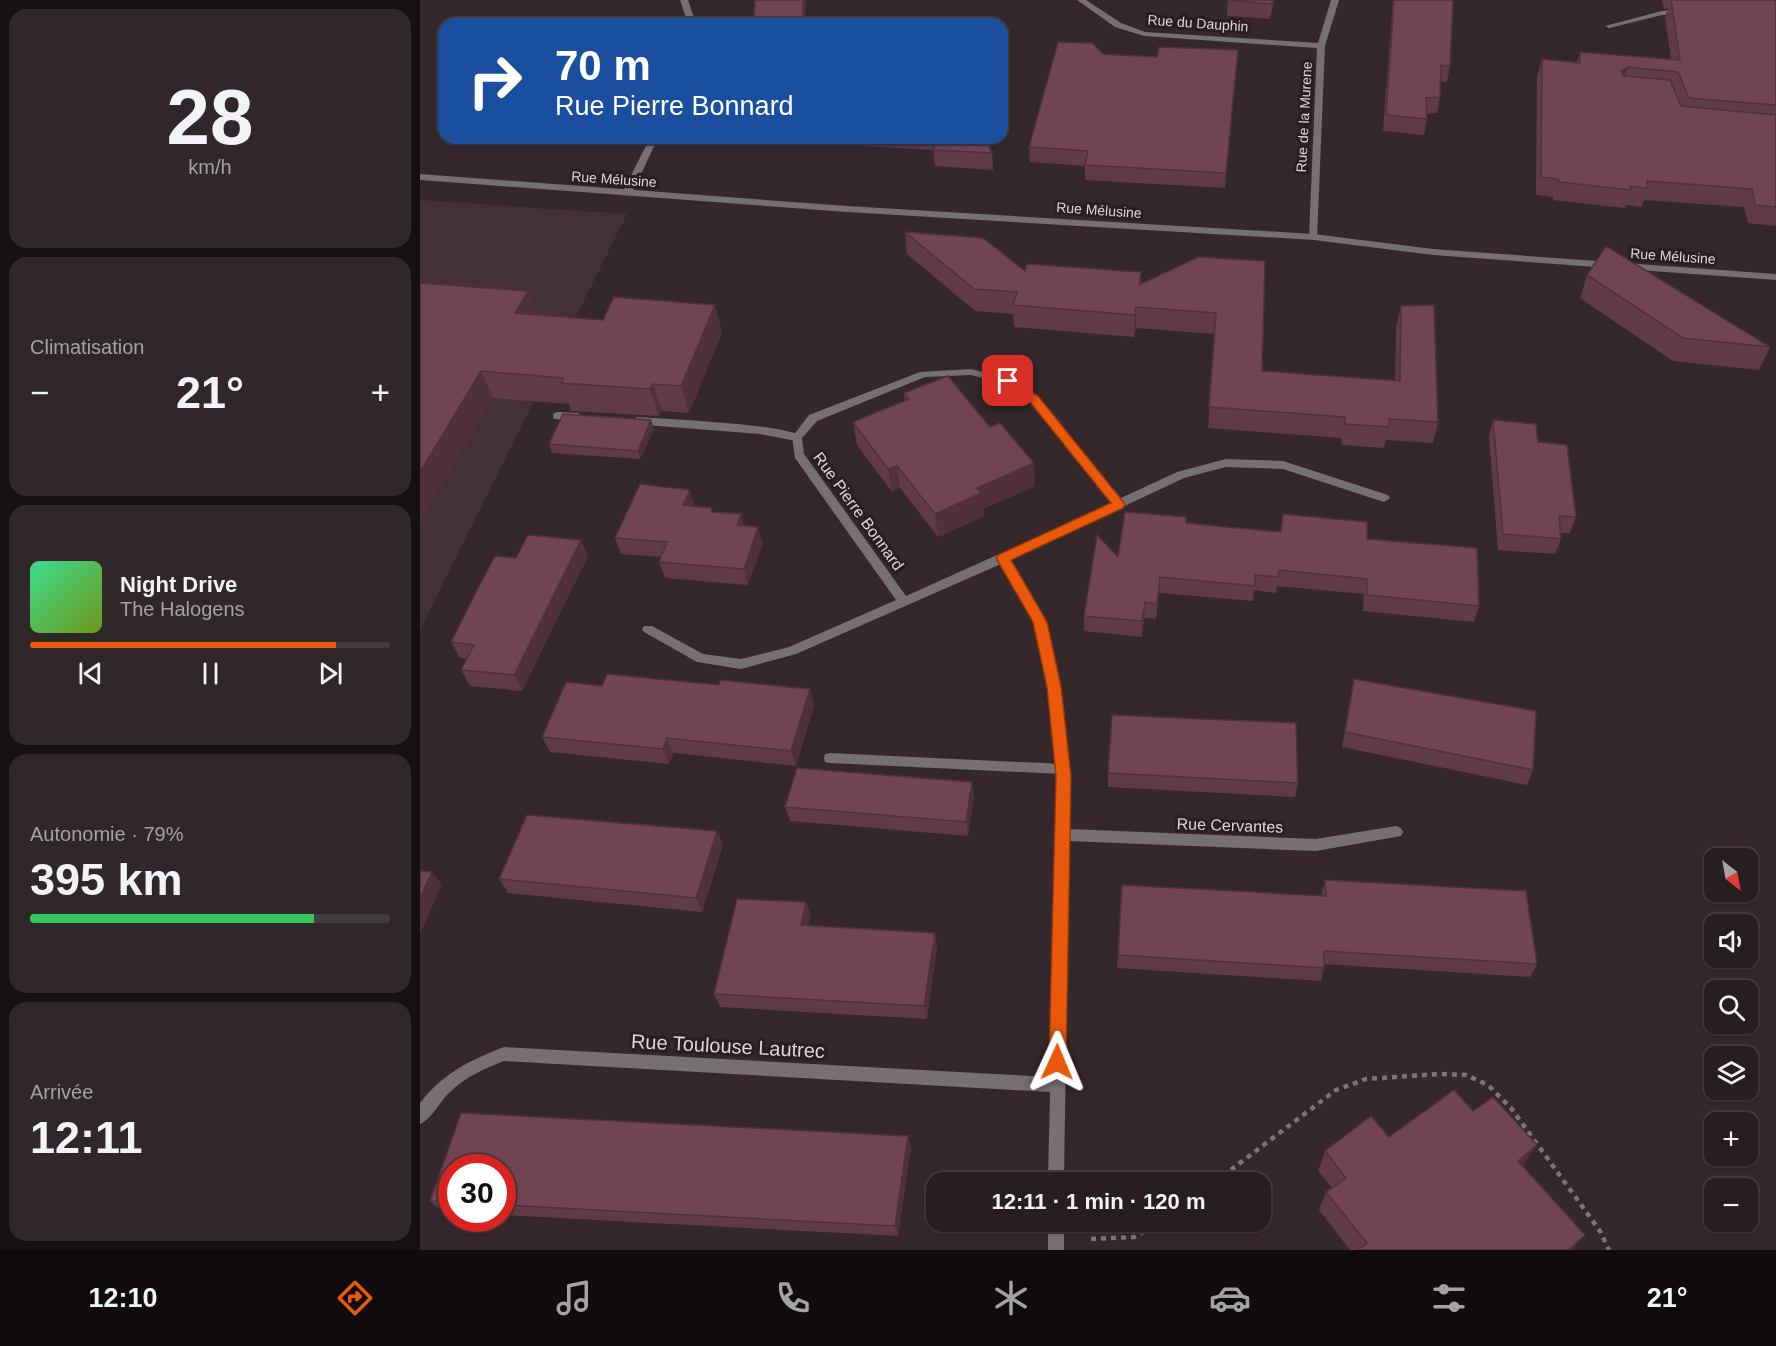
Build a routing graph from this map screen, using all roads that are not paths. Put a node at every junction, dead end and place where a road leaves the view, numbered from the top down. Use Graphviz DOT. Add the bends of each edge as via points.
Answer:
graph roads {
  1 [pos="684,0"];
  2 [pos="1081,0"];
  3 [pos="1335,0"];
  4 [pos="1695,10"];
  5 [pos="690,18"];
  6 [pos="1609,26"];
  7 [pos="1321,46"];
  8 [pos="651,144"];
  9 [pos="420,177"];
  10 [pos="627,193"];
  11 [pos="1314,237"];
  12 [pos="1776,277"];
  13 [pos="558,416"];
  14 [pos="593,418"];
  15 [pos="629,421"];
  16 [pos="797,436"];
  17 [pos="1384,498"];
  18 [pos="1119,504"];
  19 [pos="1003,558"];
  20 [pos="903,601"];
  21 [pos="648,629"];
  22 [pos="830,759"];
  23 [pos="1063,769"];
  24 [pos="1396,832"];
  25 [pos="1062,835"];
  26 [pos="1056,1085"];
  27 [pos="420,1116"];
  28 [pos="1056,1172"];
  1 -- 5 [label="street"];
  2 -- 7 [label="street, Rue du Dauphin" via="1118,25 1144,34"];
  3 -- 7 [label="street, Rue de la Murene"];
  4 -- 6 [label="street" via="1662,13"];
  7 -- 11 [label="street, Rue de la Murene"];
  8 -- 10 [label="street"];
  9 -- 10 [label="street, Rue Mélusine"];
  10 -- 11 [label="street, Rue Mélusine"];
  11 -- 12 [label="street, Rue Mélusine" via="1433,252"];
  13 -- 14 [label="street"];
  15 -- 16 [label="street"];
  16 -- 18 [label="street" via="813,418 924,374 971,372 1008,381 1034,399"];
  16 -- 20 [label="street, Rue Pierre Bonnard" via="799,455"];
  17 -- 18 [label="street" via="1283,465 1226,463 1180,475"];
  18 -- 19 [label="street"];
  19 -- 20 [label="street"];
  19 -- 23 [label="street" via="1040,622 1054,687"];
  20 -- 21 [label="street" via="792,651 741,664 701,659"];
  22 -- 23 [label="street"];
  23 -- 25 [label="street"];
  24 -- 25 [label="street, Rue Cervantes" via="1316,845"];
  25 -- 26 [label="street"];
  26 -- 27 [label="street, Rue Toulouse Lautrec" via="504,1054 470,1066 437,1091"];
  26 -- 28 [label="street"];
}
